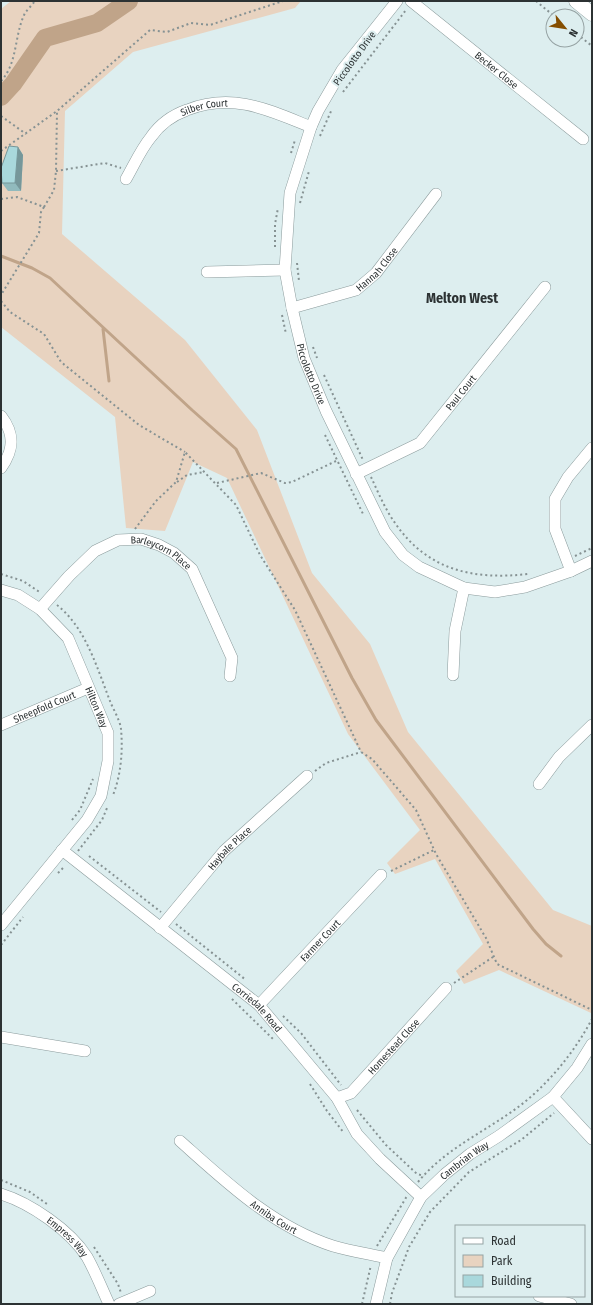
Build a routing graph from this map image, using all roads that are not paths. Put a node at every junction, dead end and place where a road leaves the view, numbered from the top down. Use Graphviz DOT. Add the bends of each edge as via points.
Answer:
graph roads {
  1 [pos="397,1"];
  2 [pos="576,1"];
  3 [pos="411,2"];
  4 [pos="592,14"];
  5 [pos="306,125"];
  6 [pos="583,139"];
  7 [pos="128,175"];
  8 [pos="436,194"];
  9 [pos="285,270"];
  10 [pos="207,272"];
  11 [pos="546,287"];
  12 [pos="292,308"];
  13 [pos="1,416"];
  14 [pos="592,448"];
  15 [pos="1,468"];
  16 [pos="356,474"];
  17 [pos="592,561"];
  18 [pos="571,571"];
  19 [pos="464,588"];
  20 [pos="1,590"];
  21 [pos="40,609"];
  22 [pos="453,675"];
  23 [pos="230,676"];
  24 [pos="88,688"];
  25 [pos="592,725"];
  26 [pos="1,726"];
  27 [pos="307,776"];
  28 [pos="539,784"];
  29 [pos="62,850"];
  30 [pos="381,876"];
  31 [pos="1,925"];
  32 [pos="160,928"];
  33 [pos="446,988"];
  34 [pos="259,1005"];
  35 [pos="1,1037"];
  36 [pos="592,1044"];
  37 [pos="85,1051"];
  38 [pos="337,1098"];
  39 [pos="556,1101"];
  40 [pos="592,1139"];
  41 [pos="180,1141"];
  42 [pos="1,1194"];
  43 [pos="422,1197"];
  44 [pos="387,1258"];
  45 [pos="150,1291"];
  46 [pos="543,1297"];
  47 [pos="109,1304"];
  48 [pos="119,1304"];
  49 [pos="376,1304"];
  50 [pos="572,1304"];
  1 -- 5 [label="street, Piccolotto Drive" via="342,70 318,112"];
  2 -- 4 [label="street"];
  3 -- 6 [label="street, Becker Close"];
  5 -- 7 [label="street, Silber Court" via="245,103 221,101 199,105 164,122 151,137"];
  5 -- 9 [label="street, Piccolotto Drive" via="290,193"];
  8 -- 12 [label="street, Hannah Close" via="376,273 356,290"];
  9 -- 10 [label="street"];
  9 -- 12 [label="street, Piccolotto Drive"];
  11 -- 16 [label="street, Paul Court" via="420,443"];
  12 -- 16 [label="street, Piccolotto Drive" via="304,358"];
  13 -- 15 [label="street" via="10,428 11,448"];
  14 -- 18 [label="street" via="568,477 555,499 555,529"];
  16 -- 19 [label="street, Piccolotto Drive" via="385,532 403,555 419,567"];
  17 -- 18 [label="street, Piccolotto Drive"];
  18 -- 19 [label="street, Piccolotto Drive" via="525,588 495,592"];
  19 -- 22 [label="street" via="455,631"];
  20 -- 21 [label="street, Hilton Way" via="18,595"];
  21 -- 23 [label="street, Barleycorn Place" via="95,551 118,540 141,539 159,545 174,553 192,569 232,658"];
  21 -- 24 [label="street, Hilton Way" via="68,638"];
  24 -- 26 [label="street, Sheepfold Court"];
  24 -- 29 [label="street, Hilton Way" via="108,733 108,761 100,796 87,820"];
  25 -- 28 [label="street" via="559,758"];
  27 -- 32 [label="street, Haybale Place" via="224,851"];
  29 -- 31 [label="street, Hilton Way"];
  29 -- 32 [label="street, Corriedale Road"];
  30 -- 34 [label="street, Farmer Court"];
  32 -- 34 [label="street, Corriedale Road"];
  33 -- 38 [label="street, Homestead Close" via="351,1093"];
  34 -- 38 [label="street, Corriedale Road"];
  35 -- 37 [label="street"];
  36 -- 39 [label="street, Cambrian Way"];
  38 -- 43 [label="street, Corriedale Road" via="357,1134"];
  39 -- 40 [label="street"];
  39 -- 43 [label="street, Cambrian Way" via="470,1154"];
  41 -- 44 [label="street, Anniba Court" via="263,1211 296,1230 332,1246"];
  42 -- 47 [label="street, Empress Way" via="37,1211 60,1228 86,1256"];
  43 -- 44 [label="street, Cambrian Way"];
  44 -- 49 [label="street, Cambrian Way"];
  45 -- 48 [label="street"];
  46 -- 50 [label="street"];
}
